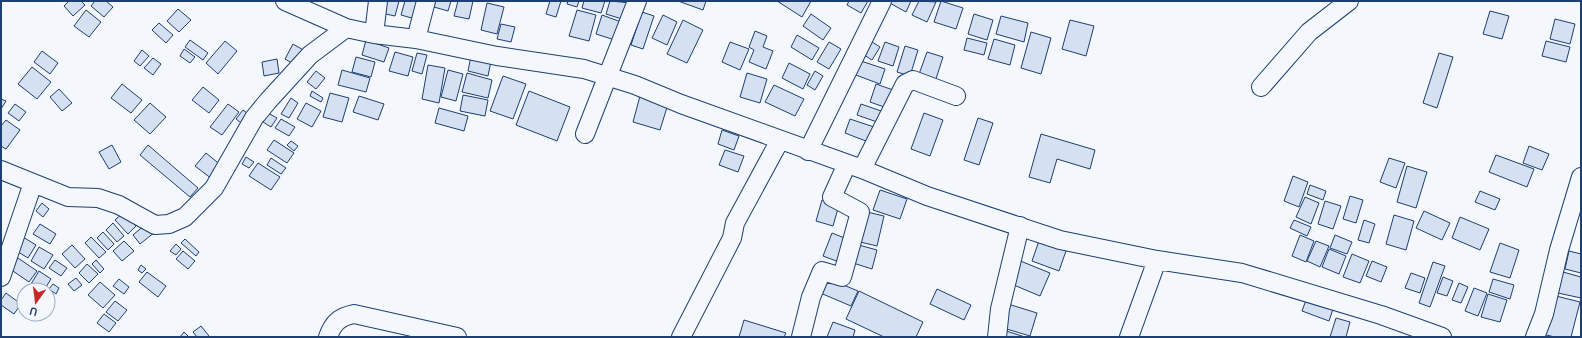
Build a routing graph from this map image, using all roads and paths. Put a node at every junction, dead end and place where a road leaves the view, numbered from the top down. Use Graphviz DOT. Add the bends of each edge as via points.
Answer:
graph roads {
  1 [pos="285,1"];
  2 [pos="378,1"];
  3 [pos="426,1"];
  4 [pos="637,1"];
  5 [pos="882,1"];
  6 [pos="1349,1"];
  7 [pos="346,28"];
  8 [pos="374,34"];
  9 [pos="416,38"];
  10 [pos="606,76"];
  11 [pos="1262,87"];
  12 [pos="956,96"];
  13 [pos="586,134"];
  14 [pos="780,140"];
  15 [pos="808,151"];
  16 [pos="854,167"];
  17 [pos="1,170"];
  18 [pos="1581,177"];
  19 [pos="33,183"];
  20 [pos="1020,226"];
  21 [pos="1157,260"];
  22 [pos="1,277"];
  23 [pos="328,337"];
  24 [pos="457,337"];
  25 [pos="681,337"];
  26 [pos="801,337"];
  27 [pos="997,337"];
  28 [pos="1129,337"];
  29 [pos="1442,337"];
  30 [pos="1535,337"];
  1 -- 7 [label="street"];
  2 -- 8 [label="street"];
  3 -- 9 [label="street"];
  4 -- 10 [label="street"];
  5 -- 15 [label="street"];
  6 -- 11 [label="street" via="1309,32"];
  7 -- 8 [label="street"];
  7 -- 19 [label="street" via="310,55 268,101 254,118 214,188 185,217 169,224 155,225 120,205 98,198 68,197"];
  8 -- 9 [label="street"];
  9 -- 10 [label="street" via="497,56 584,69"];
  10 -- 13 [label="street"];
  10 -- 14 [label="street"];
  12 -- 16 [label="street" via="913,80 909,81"];
  14 -- 15 [label="street"];
  14 -- 25 [label="street" via="735,223 732,238"];
  15 -- 16 [label="street"];
  16 -- 20 [label="street" via="927,196"];
  16 -- 26 [label="street" via="832,197 860,212 842,277 822,271 811,297"];
  17 -- 19 [label="street"];
  18 -- 30 [label="street" via="1559,250 1544,314"];
  19 -- 22 [label="street"];
  20 -- 21 [label="street" via="1060,240"];
  20 -- 27 [label="street" via="1000,309"];
  21 -- 28 [label="street"];
  21 -- 29 [label="street" via="1242,273 1381,315"];
  23 -- 24 [label="street" via="332,325 342,317 354,314"];
}
